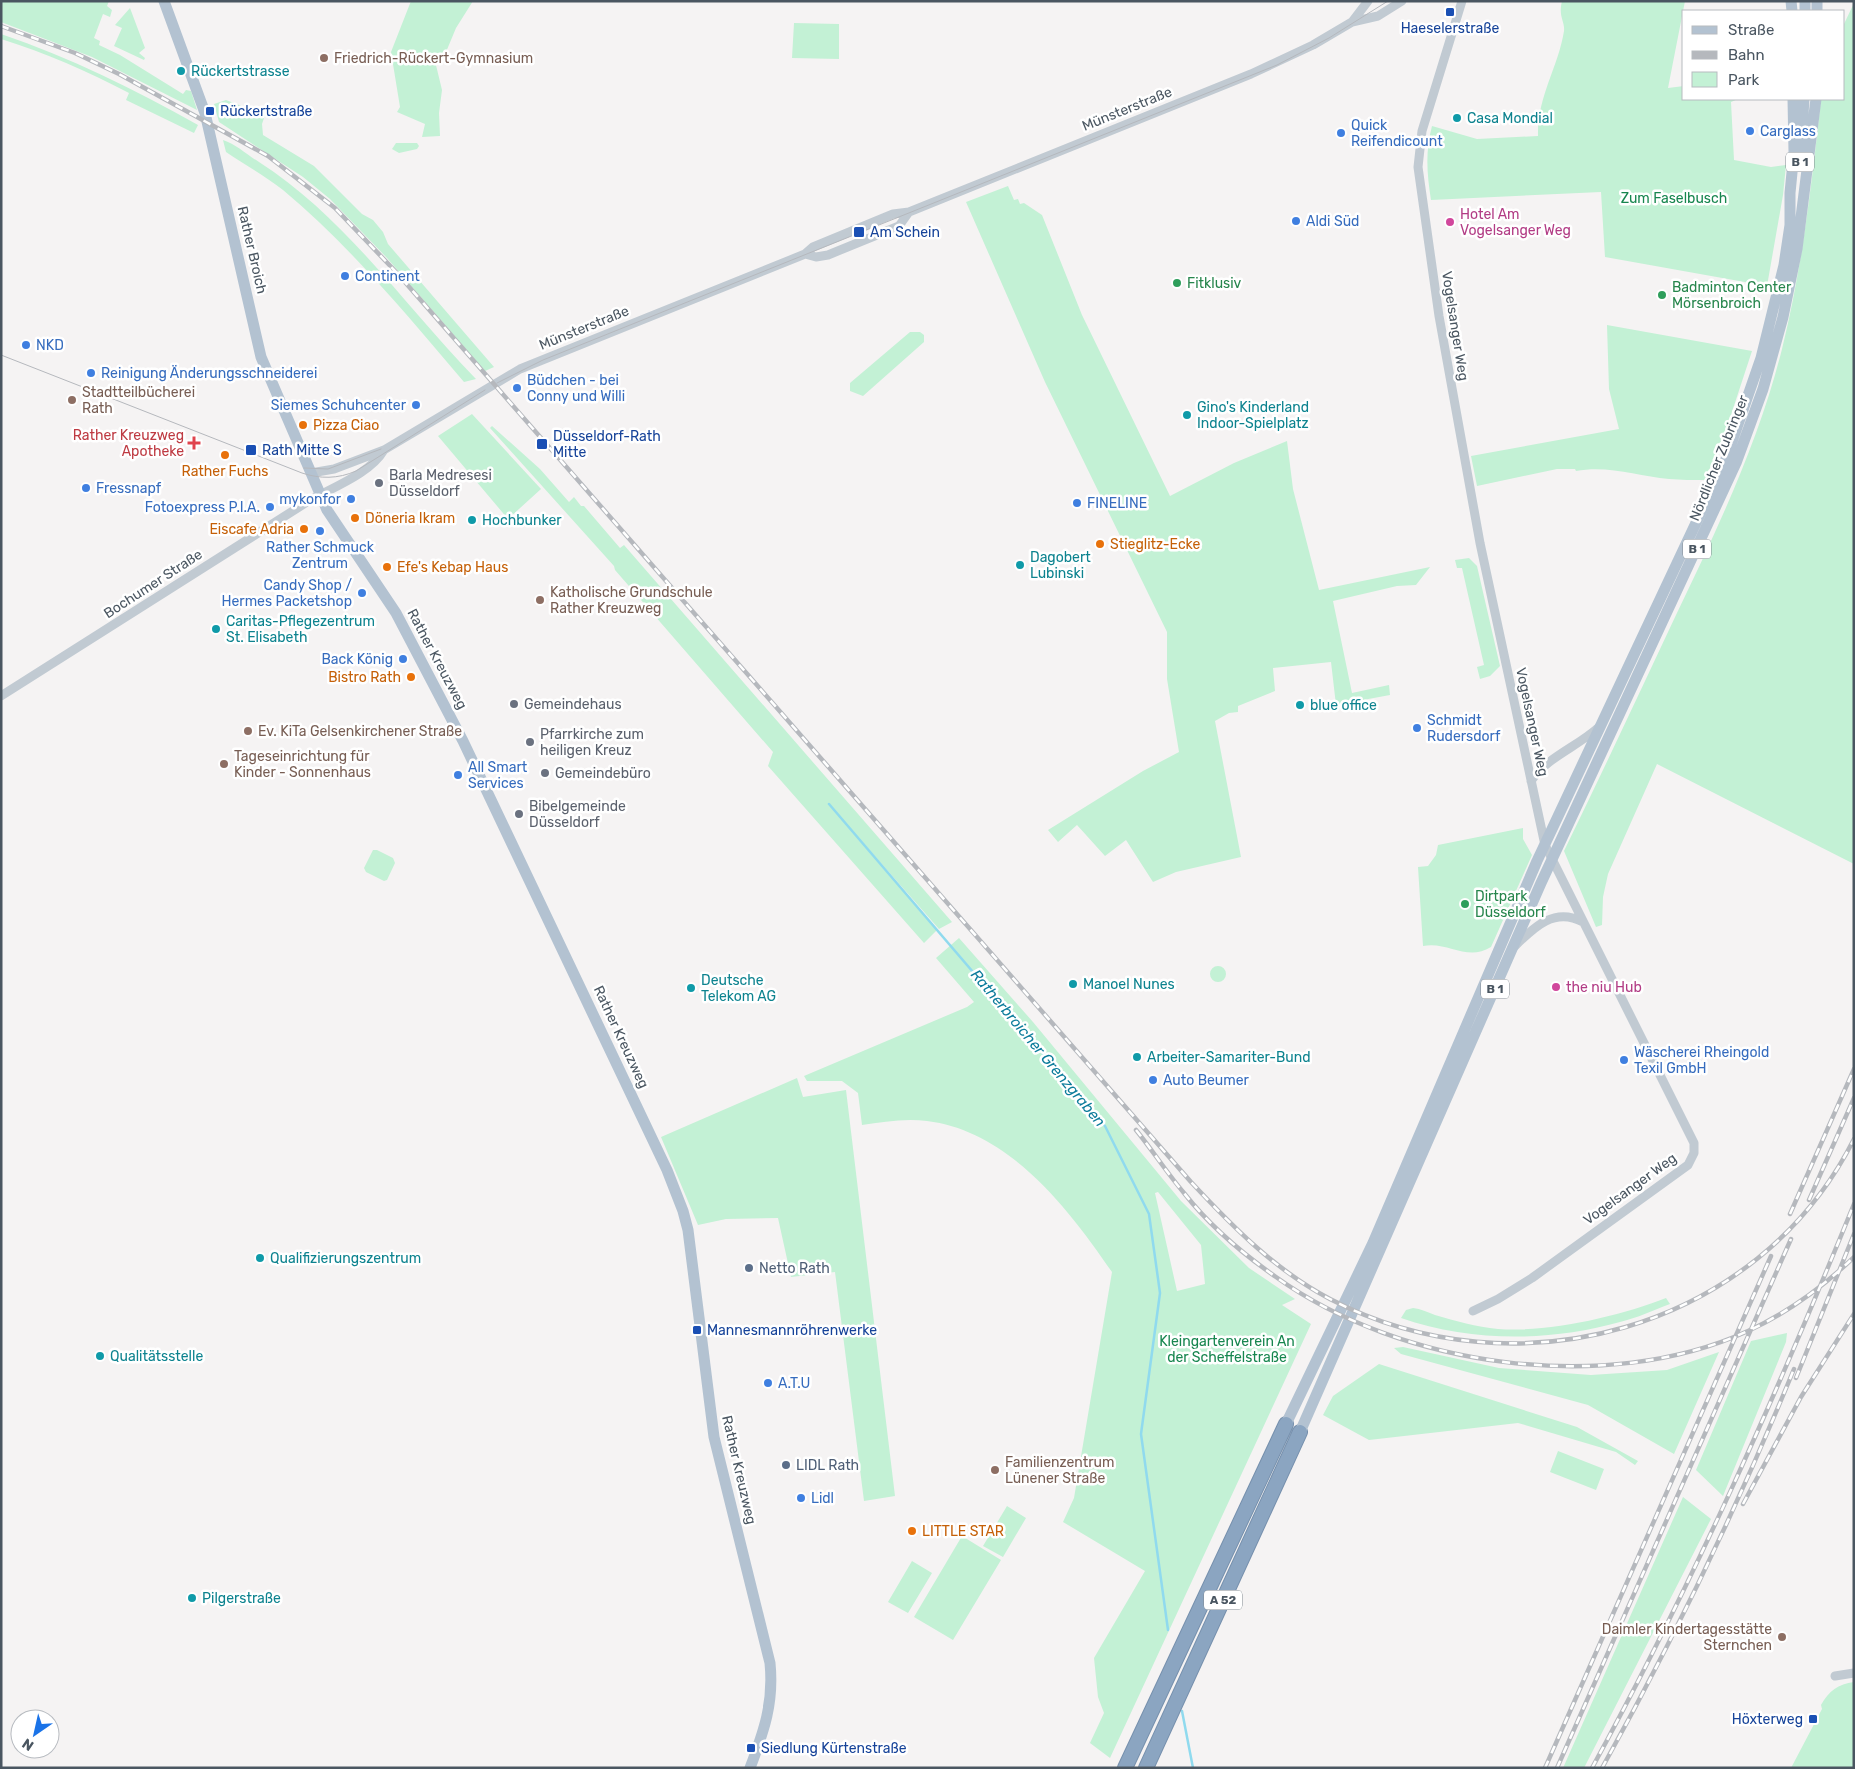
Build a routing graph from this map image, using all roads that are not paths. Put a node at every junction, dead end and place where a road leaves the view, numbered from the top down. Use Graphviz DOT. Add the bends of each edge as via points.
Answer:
graph roads {
  1 [pos="1368,1"];
  2 [pos="1402,1"];
  3 [pos="1462,1"];
  4 [pos="166,3"];
  5 [pos="1352,22"];
  6 [pos="1793,100"];
  7 [pos="1804,100"];
  8 [pos="1816,100"];
  9 [pos="909,212"];
  10 [pos="1790,225"];
  11 [pos="805,254"];
  12 [pos="384,450"];
  13 [pos="311,473"];
  14 [pos="320,494"];
  15 [pos="1,696"];
  16 [pos="1604,722"];
  17 [pos="1526,757"];
  18 [pos="1546,764"];
  19 [pos="1530,781"];
  20 [pos="1545,845"];
  21 [pos="1552,860"];
  22 [pos="1583,922"];
  23 [pos="1513,948"];
  24 [pos="1473,1311"];
  25 [pos="1286,1424"];
  26 [pos="1300,1432"];
  27 [pos="1854,1673"];
  28 [pos="1835,1676"];
  29 [pos="750,1768"];
  30 [pos="1124,1768"];
  31 [pos="1146,1768"];
  1 -- 5 [label="street, Münsterstraße"];
  2 -- 5 [label="street, Münsterstraße" via="1378,16"];
  3 -- 17 [label="street, Vogelsanger Weg" via="1422,131 1418,167 1460,443"];
  4 -- 13 [label="main road, Rather Broich" via="205,113 261,357"];
  5 -- 9 [label="street, Münsterstraße" via="1313,45 1251,74"];
  6 -- 10 [label="main road, Nördlicher Zubringer / B 1"];
  7 -- 10 [label="main road, B 1" via="1800,166"];
  8 -- 21 [label="main road, Nördlicher Zubringer / B 1" via="1797,249 1783,317 1757,405 1719,502"];
  9 -- 11 [label="street, Münsterstraße" via="894,214 813,247"];
  9 -- 11 [label="street, Münsterstraße" via="899,226 828,255"];
  10 -- 16 [label="main road, Nördlicher Zubringer / B 1" via="1772,319 1738,426 1707,502"];
  11 -- 12 [label="street, Münsterstraße" via="520,369"];
  12 -- 13 [label="street, Münsterstraße" via="334,469"];
  12 -- 14 [label="street, Münsterstraße" via="378,459 349,480"];
  13 -- 14 [label="main road, Rather Broich"];
  14 -- 15 [label="street, Bochumer Straße"];
  14 -- 29 [label="main road, Rather Kreuzweg" via="330,515 396,613 463,741 663,1161 683,1211 691,1248 714,1437 765,1640 772,1686 770,1710"];
  16 -- 18 [label="street" via="1582,742"];
  16 -- 20 [label="main road, Nördlicher Zubringer / B 1"];
  17 -- 18 [label="street" via="1532,762"];
  17 -- 19 [label="street, Vogelsanger Weg"];
  18 -- 19 [label="street"];
  19 -- 20 [label="street, Vogelsanger Weg"];
  20 -- 21 [label="street, Vogelsanger Weg"];
  20 -- 25 [label="main road, B 1" via="1373,1243"];
  21 -- 22 [label="street, Vogelsanger Weg"];
  21 -- 23 [label="main road, B 1"];
  22 -- 23 [label="street" via="1566,915 1552,918"];
  22 -- 24 [label="street, Vogelsanger Weg" via="1691,1135 1694,1153 1688,1165 1532,1278"];
  23 -- 26 [label="main road, B 1"];
  25 -- 30 [label="highway, A 52"];
  26 -- 31 [label="highway, A 52"];
  27 -- 28 [label="street"];
}
